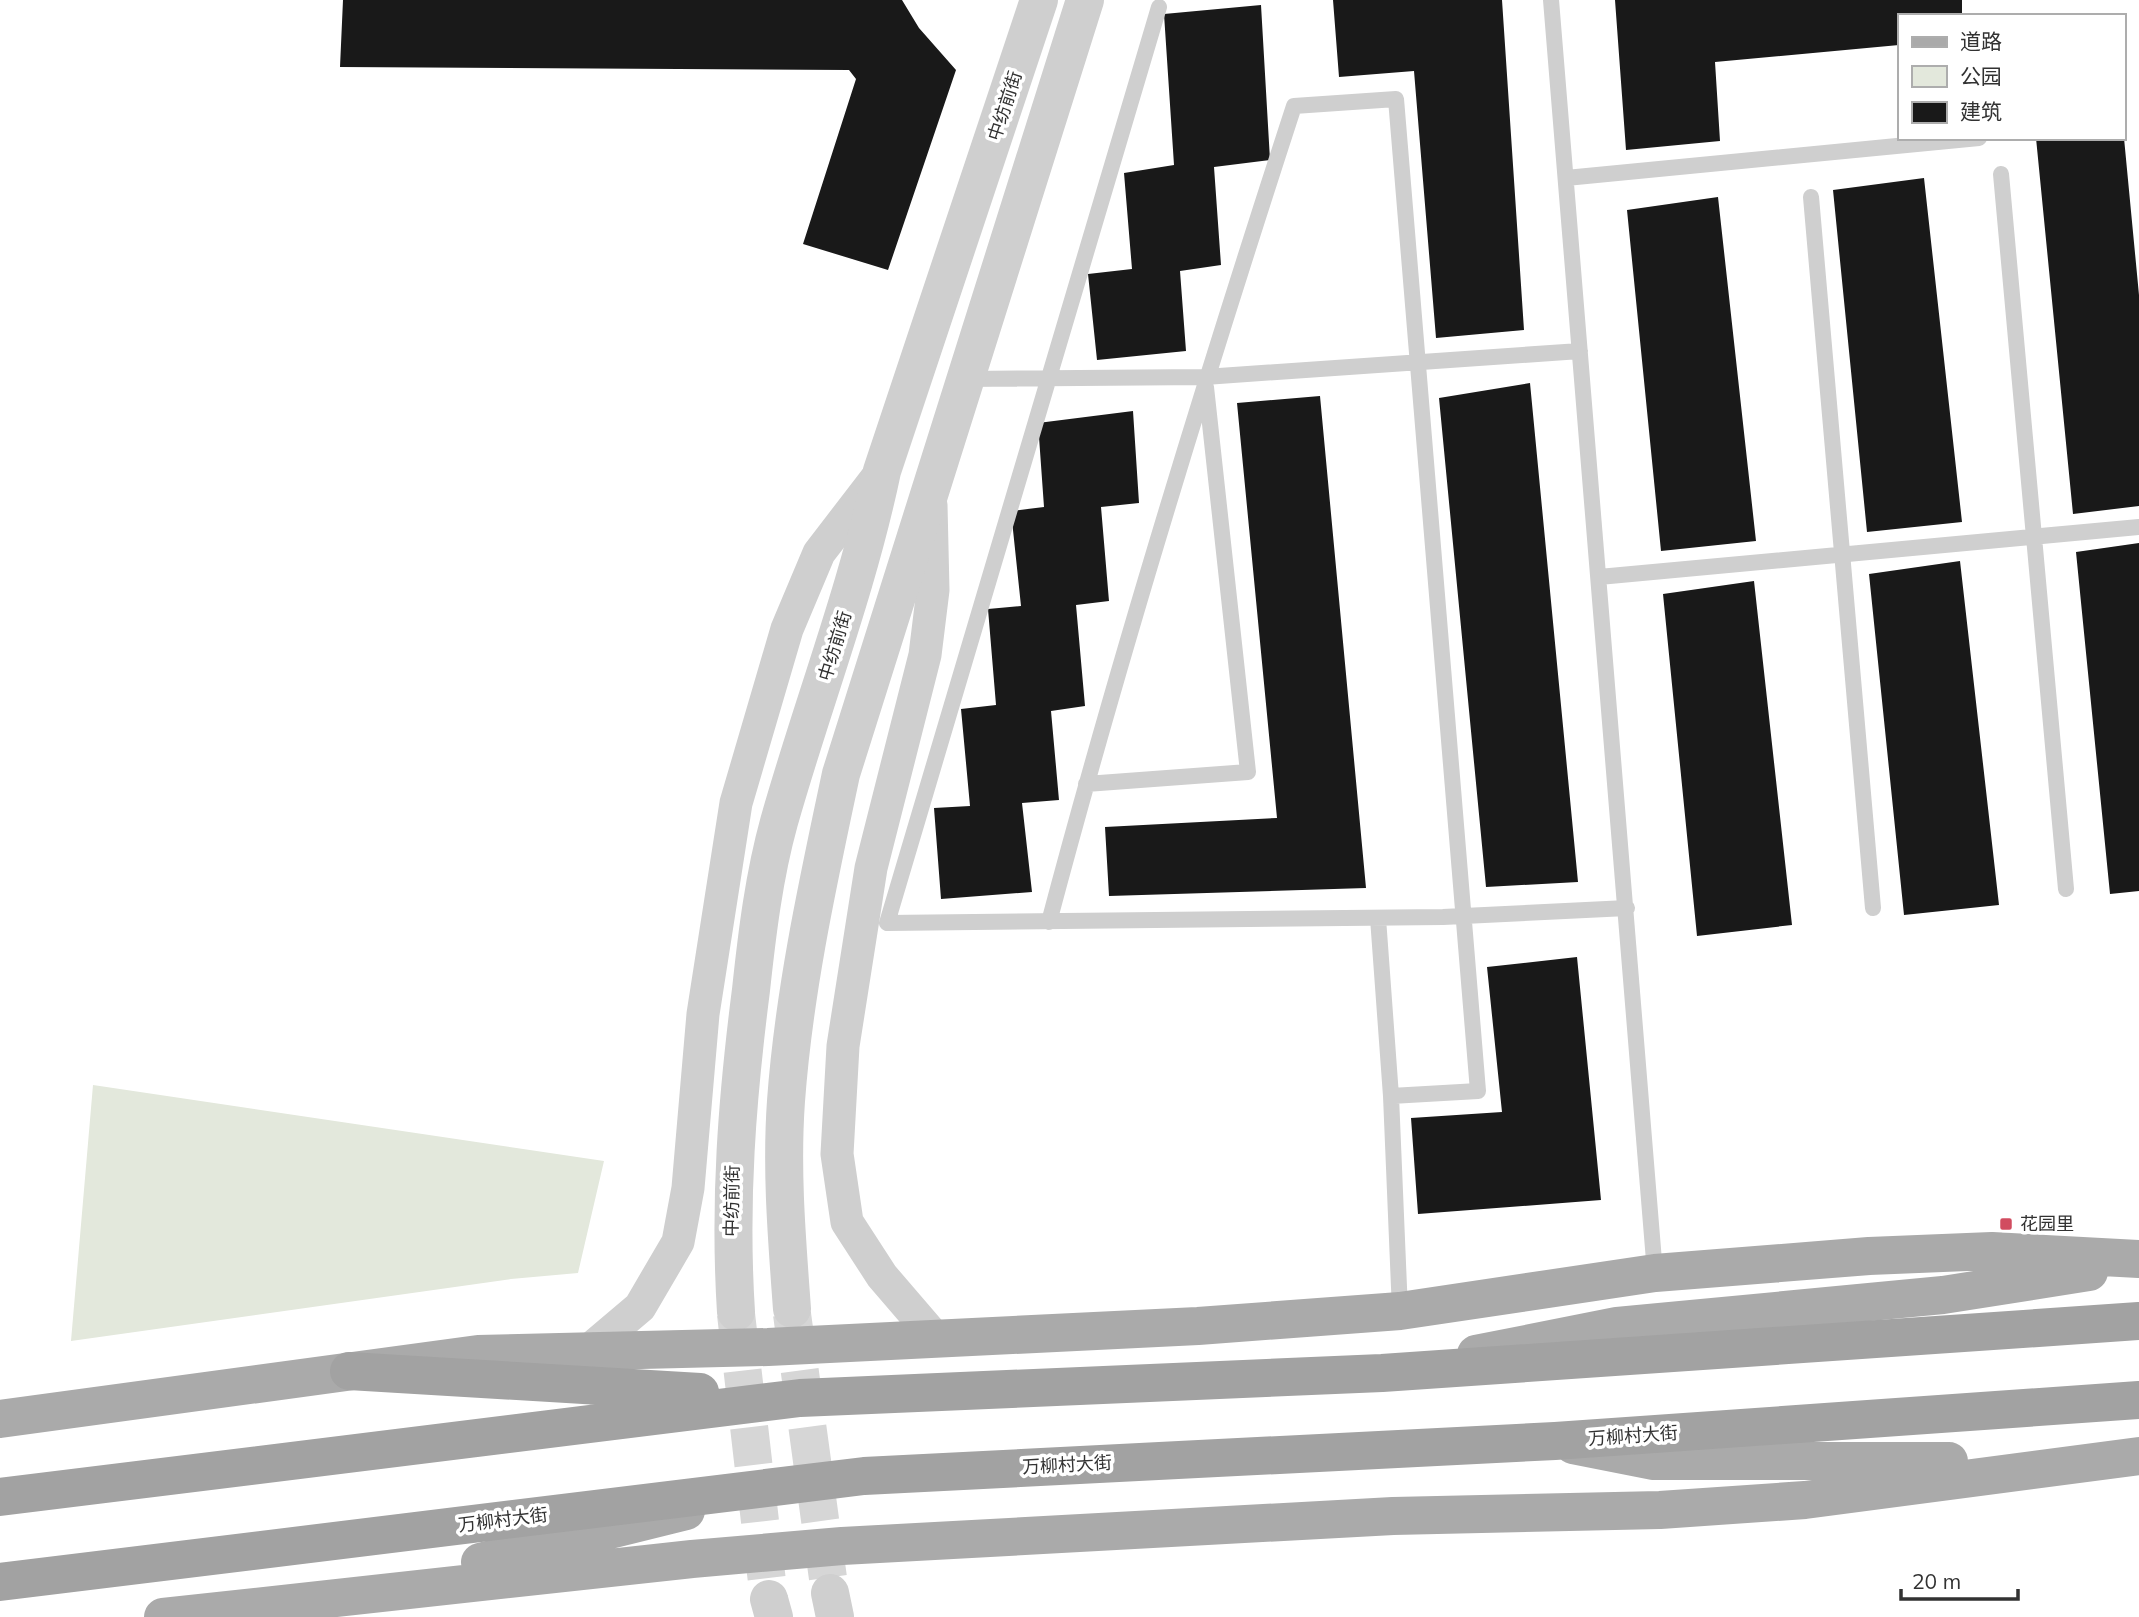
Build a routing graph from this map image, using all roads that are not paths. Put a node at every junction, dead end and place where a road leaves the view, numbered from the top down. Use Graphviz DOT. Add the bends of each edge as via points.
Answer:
graph roads {
  1 [pos="1039,0"];
  2 [pos="1085,0"];
  3 [pos="1550,0"];
  4 [pos="1159,7"];
  5 [pos="1958,140"];
  6 [pos="2001,174"];
  7 [pos="1566,178"];
  8 [pos="1811,197"];
  9 [pos="1580,351"];
  10 [pos="1418,363"];
  11 [pos="1205,377"];
  12 [pos="1049,378"];
  13 [pos="965,379"];
  14 [pos="882,471"];
  15 [pos="931,493"];
  16 [pos="2139,527"];
  17 [pos="2034,537"];
  18 [pos="1842,555"];
  19 [pos="1599,577"];
  20 [pos="1086,784"];
  21 [pos="2066,889"];
  22 [pos="1627,908"];
  23 [pos="1872,908"];
  24 [pos="1464,916"];
  25 [pos="1378,918"];
  26 [pos="1049,922"];
  27 [pos="1391,1096"];
  28 [pos="2139,1262"];
  29 [pos="1655,1273"];
  30 [pos="792,1309"];
  31 [pos="1400,1311"];
  32 [pos="736,1312"];
  33 [pos="2139,1321"];
  34 [pos="937,1340"];
  35 [pos="588,1351"];
  36 [pos="349,1371"];
  37 [pos="1382,1373"];
  38 [pos="800,1398"];
  39 [pos="2139,1400"];
  40 [pos="0,1419"];
  41 [pos="1555,1441"];
  42 [pos="2139,1456"];
  43 [pos="2087,1462"];
  44 [pos="791,1485"];
  45 [pos="0,1497"];
  46 [pos="0,1582"];
  47 [pos="338,1598"];
  48 [pos="163,1617"];
  1 -- 14 [label="street, 中纺前街"];
  2 -- 13 [label="street"];
  3 -- 7 [label="lane"];
  4 -- 12 [label="lane"];
  5 -- 7 [label="lane"];
  6 -- 17 [label="lane"];
  7 -- 9 [label="lane"];
  8 -- 18 [label="lane"];
  9 -- 10 [label="lane"];
  9 -- 19 [label="lane"];
  10 -- 11 [label="lane"];
  10 -- 11 [label="lane" via="1396,99 1294,106"];
  10 -- 24 [label="lane"];
  11 -- 12 [label="lane"];
  11 -- 20 [label="lane"];
  11 -- 20 [label="lane" via="1248,772"];
  12 -- 13 [label="lane"];
  12 -- 26 [label="lane" via="887,923"];
  13 -- 15 [label="street"];
  14 -- 32 [label="street, 中纺前街" via="867,545 778,825 758,931 733,1151"];
  14 -- 35 [label="street" via="819,552 787,629 736,803 703,1014 688,1188 678,1242 640,1307"];
  15 -- 30 [label="street" via="905,562 841,774 813,902 786,1101 784,1198"];
  15 -- 34 [label="street" via="933,590 925,655 872,868 844,1046 837,1154 847,1222 882,1276"];
  16 -- 17 [label="lane"];
  17 -- 18 [label="lane"];
  17 -- 21 [label="lane"];
  18 -- 19 [label="lane"];
  18 -- 23 [label="lane"];
  19 -- 22 [label="lane"];
  20 -- 26 [label="lane"];
  22 -- 24 [label="lane"];
  22 -- 29 [label="lane"];
  24 -- 25 [label="lane"];
  24 -- 27 [label="lane" via="1478,1091"];
  25 -- 26 [label="lane"];
  25 -- 27 [label="lane"];
  27 -- 31 [label="lane"];
  28 -- 29 [label="main road" via="1992,1251"];
  28 -- 37 [label="main road" via="1942,1295 1617,1326"];
  29 -- 31 [label="main road"];
  31 -- 34 [label="main road"];
  33 -- 37 [label="highway"];
  34 -- 35 [label="main road"];
  35 -- 36 [label="main road" via="478,1354"];
  36 -- 38 [label="highway"];
  36 -- 40 [label="main road"];
  37 -- 38 [label="highway"];
  38 -- 45 [label="highway"];
  39 -- 41 [label="highway, 万柳村大街"];
  41 -- 43 [label="main road" via="1654,1461"];
  41 -- 44 [label="highway, 万柳村大街" via="877,1475"];
  42 -- 43 [label="main road"];
  43 -- 47 [label="main road" via="1792,1501 1660,1510 1394,1516 842,1546"];
  44 -- 46 [label="highway, 万柳村大街"];
  44 -- 47 [label="main road"];
  47 -- 48 [label="main road"];
}
